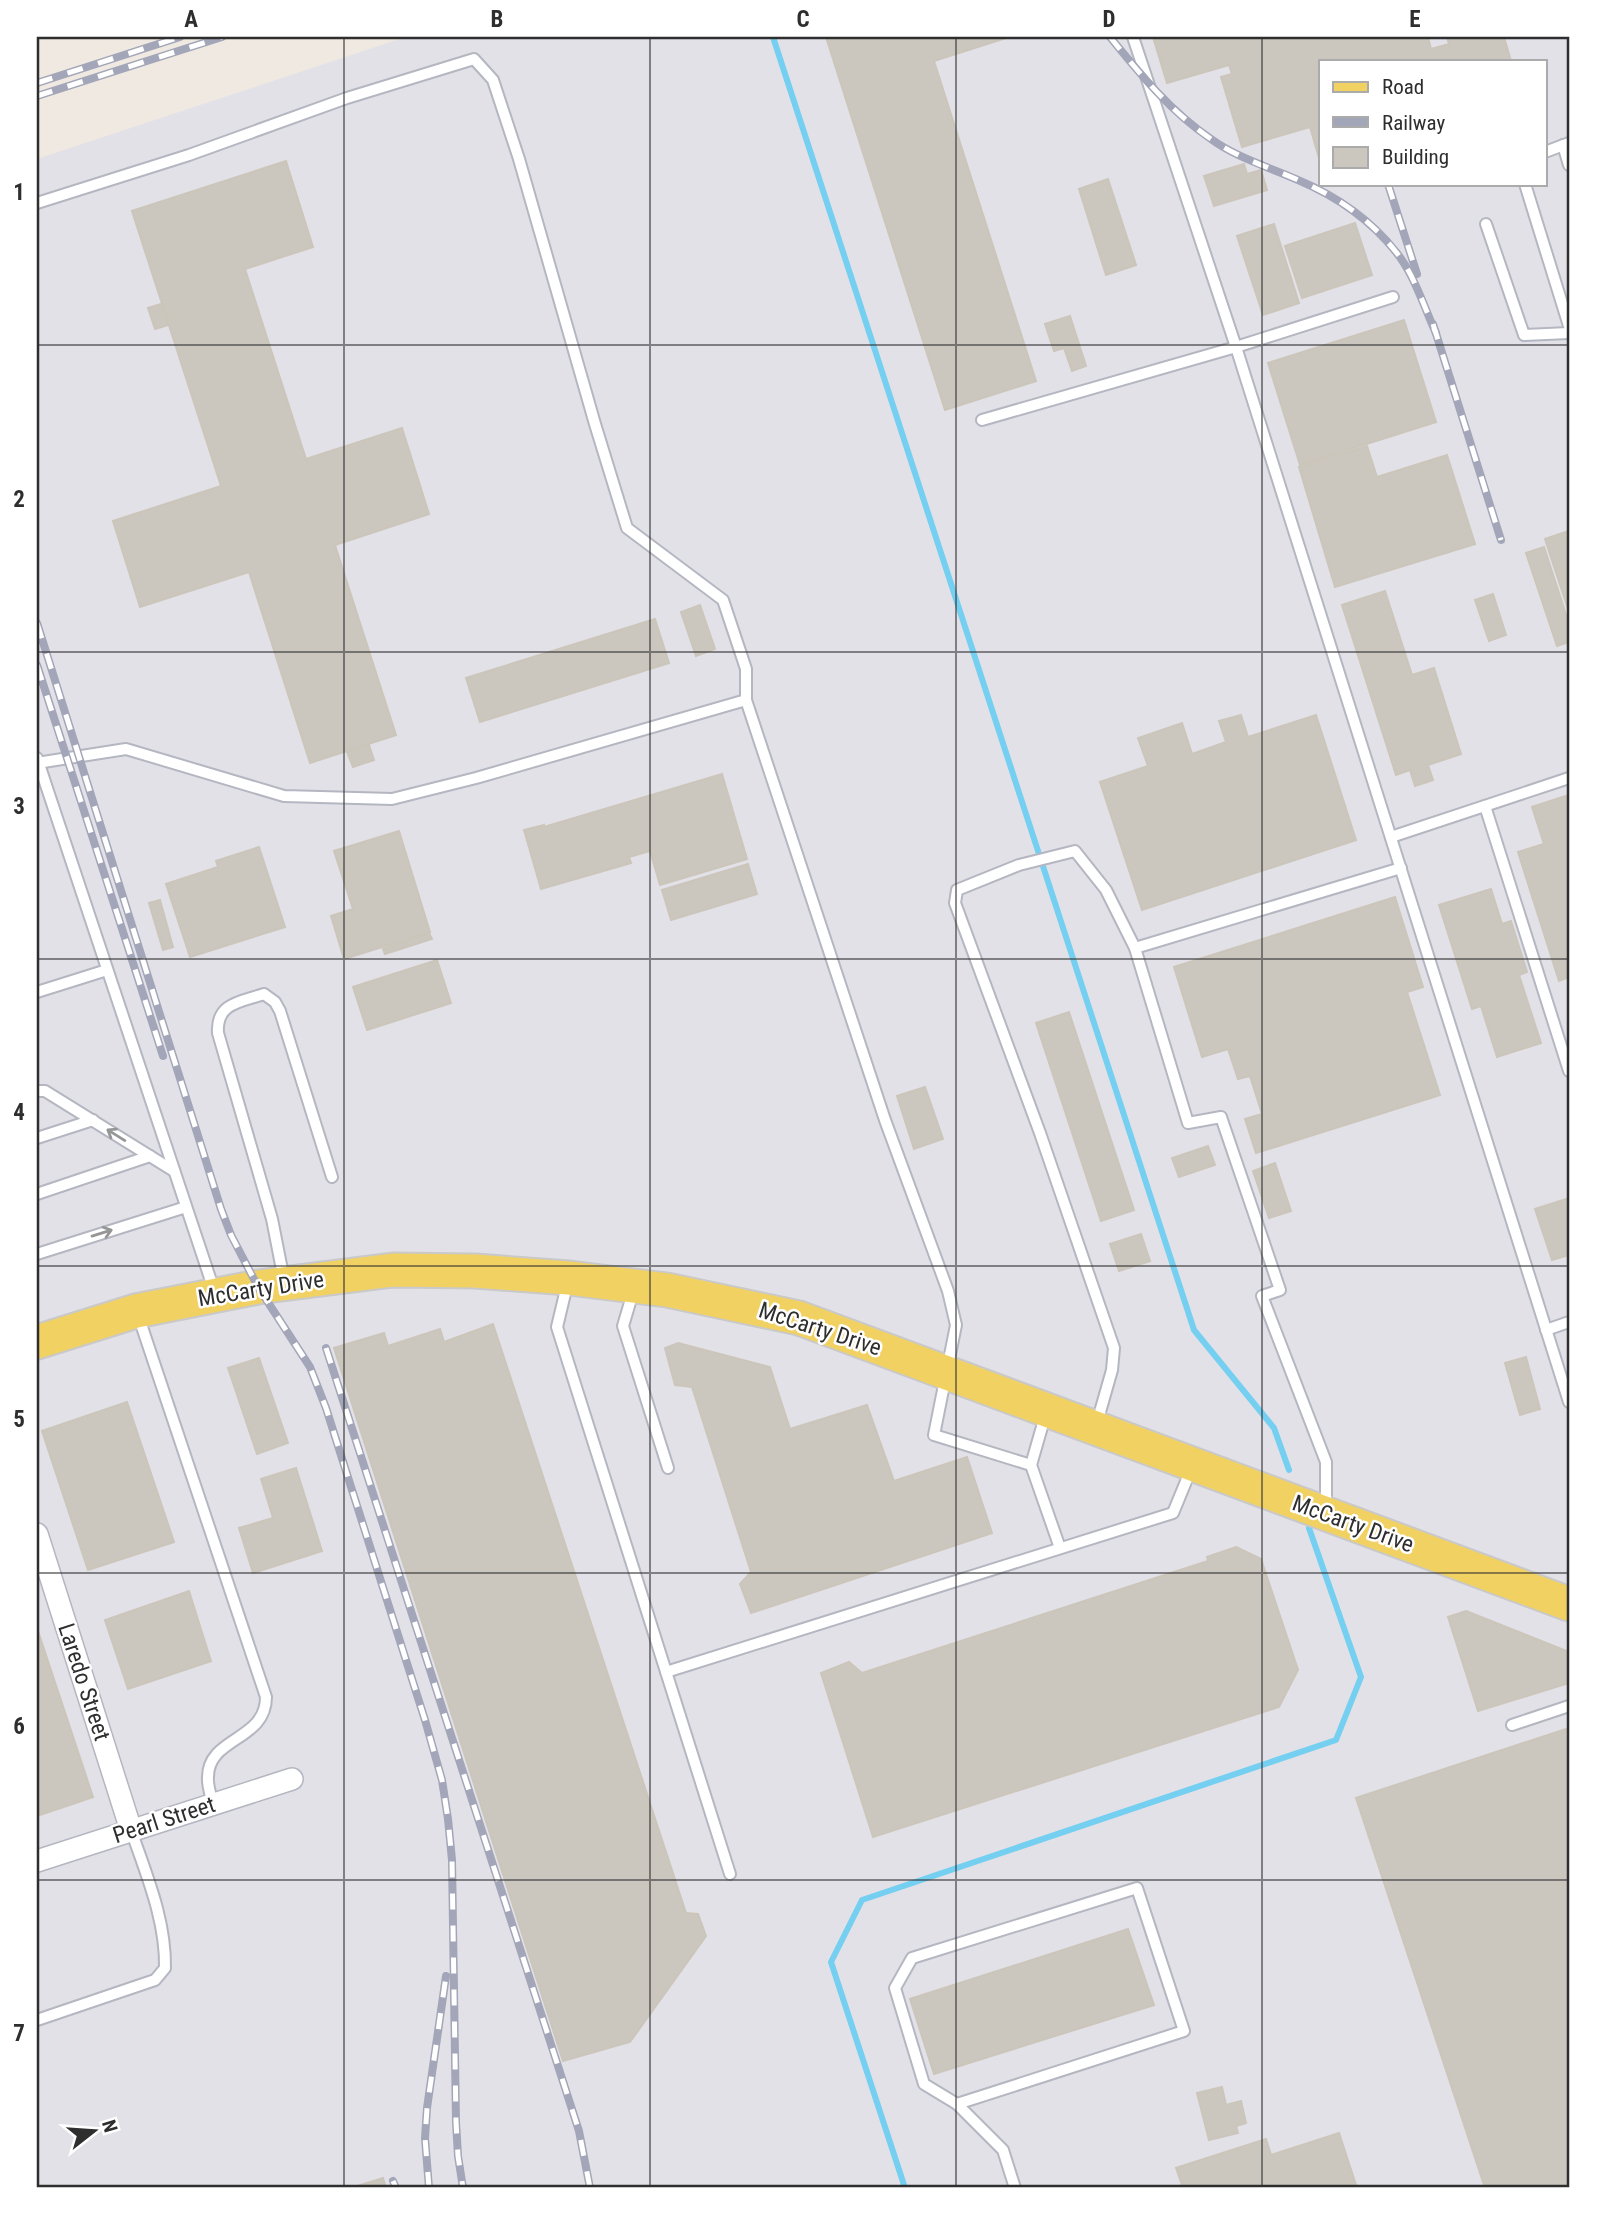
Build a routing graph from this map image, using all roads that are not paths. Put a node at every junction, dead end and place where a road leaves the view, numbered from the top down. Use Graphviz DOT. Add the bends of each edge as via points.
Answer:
graph roads {
  1 [pos="1133,37"];
  2 [pos="1566,144"];
  3 [pos="1546,152"];
  4 [pos="1569,165"];
  5 [pos="1526,186"];
  6 [pos="37,204"];
  7 [pos="1486,224"];
  8 [pos="1393,297"];
  9 [pos="1569,326"];
  10 [pos="1569,333"];
  11 [pos="1236,347"];
  12 [pos="982,420"];
  13 [pos="746,700"];
  14 [pos="37,761"];
  15 [pos="1569,778"];
  16 [pos="1485,806"];
  17 [pos="1391,838"];
  18 [pos="1401,868"];
  19 [pos="1135,948"];
  20 [pos="107,970"];
  21 [pos="37,992"];
  22 [pos="1569,1071"];
  23 [pos="37,1091"];
  24 [pos="93,1120"];
  25 [pos="37,1138"];
  26 [pos="150,1156"];
  27 [pos="174,1171"];
  28 [pos="332,1177"];
  29 [pos="37,1194"];
  30 [pos="186,1207"];
  31 [pos="37,1254"];
  32 [pos="569,1278"];
  33 [pos="284,1283"];
  34 [pos="635,1286"];
  35 [pos="216,1295"];
  36 [pos="136,1311"];
  37 [pos="1569,1322"];
  38 [pos="1546,1330"];
  39 [pos="37,1342"];
  40 [pos="948,1373"];
  41 [pos="1569,1402"];
  42 [pos="1047,1410"];
  43 [pos="1095,1428"];
  44 [pos="1031,1465"];
  45 [pos="1193,1465"];
  46 [pos="668,1468"];
  47 [pos="1326,1514"];
  48 [pos="37,1534"];
  49 [pos="1059,1548"];
  50 [pos="1569,1604"];
  51 [pos="666,1672"];
  52 [pos="1569,1706"];
  53 [pos="1512,1725"];
  54 [pos="292,1779"];
  55 [pos="213,1804"];
  56 [pos="131,1830"];
  57 [pos="37,1861"];
  58 [pos="730,1874"];
  59 [pos="37,2020"];
  60 [pos="957,2104"];
  61 [pos="1015,2188"];
  1 -- 11 [label="lane"];
  2 -- 3 [label="lane"];
  2 -- 4 [label="lane"];
  5 -- 9 [label="lane"];
  6 -- 13 [label="lane" via="474,59 493,80 519,159 627,528 723,600 746,669"];
  7 -- 10 [label="lane" via="1524,335"];
  8 -- 11 [label="lane"];
  11 -- 12 [label="lane"];
  11 -- 17 [label="lane"];
  13 -- 14 [label="lane" via="392,799 284,796 126,748"];
  13 -- 40 [label="lane" via="885,1120 948,1291 956,1325"];
  14 -- 20 [label="lane"];
  15 -- 16 [label="lane"];
  16 -- 17 [label="lane"];
  16 -- 22 [label="lane"];
  17 -- 18 [label="lane"];
  18 -- 19 [label="lane"];
  18 -- 38 [label="lane"];
  19 -- 43 [label="lane" via="1106,890 1075,851 1027,863 957,890 955,903 1114,1348"];
  19 -- 47 [label="lane" via="1188,1123 1221,1117 1280,1290 1262,1296 1326,1462"];
  20 -- 21 [label="lane"];
  20 -- 27 [label="lane"];
  23 -- 24 [label="lane" via="45,1091"];
  24 -- 25 [label="lane"];
  26 -- 24 [label="lane, one-way"];
  26 -- 27 [label="lane"];
  26 -- 29 [label="lane"];
  27 -- 30 [label="lane"];
  28 -- 33 [label="lane" via="275,1002 264,994 231,1005 217,1021 218,1033 272,1219"];
  31 -- 30 [label="lane, one-way"];
  30 -- 35 [label="lane"];
  32 -- 33 [label="main road, McCarty Drive" via="393,1270"];
  32 -- 34 [label="main road, McCarty Drive"];
  32 -- 51 [label="lane" via="557,1327"];
  33 -- 35 [label="main road, McCarty Drive"];
  34 -- 40 [label="main road, McCarty Drive" via="799,1318"];
  34 -- 46 [label="lane" via="623,1325"];
  35 -- 36 [label="main road, McCarty Drive"];
  36 -- 39 [label="main road, McCarty Drive"];
  36 -- 55 [label="lane" via="266,1696 266,1710 258,1723 211,1761 208,1777"];
  37 -- 38 [label="lane"];
  38 -- 41 [label="lane"];
  40 -- 42 [label="main road, McCarty Drive"];
  40 -- 44 [label="lane" via="934,1435"];
  42 -- 43 [label="main road, McCarty Drive"];
  42 -- 44 [label="lane"];
  43 -- 45 [label="main road, McCarty Drive"];
  44 -- 49 [label="lane"];
  45 -- 47 [label="main road, McCarty Drive"];
  45 -- 49 [label="lane" via="1173,1514"];
  47 -- 50 [label="main road, McCarty Drive"];
  48 -- 56 [label="street, Laredo Street"];
  49 -- 51 [label="lane"];
  51 -- 58 [label="lane"];
  52 -- 53 [label="lane"];
  54 -- 55 [label="street, Pearl Street"];
  55 -- 56 [label="street, Pearl Street"];
  56 -- 57 [label="street, Pearl Street"];
  56 -- 59 [label="lane" via="166,1942 165,1968 155,1980"];
  60 -- 60 [label="lane" via="1184,2031 1137,1888 912,1958 895,1988 923,2084"];
  60 -- 61 [label="lane" via="1003,2150"];
}
